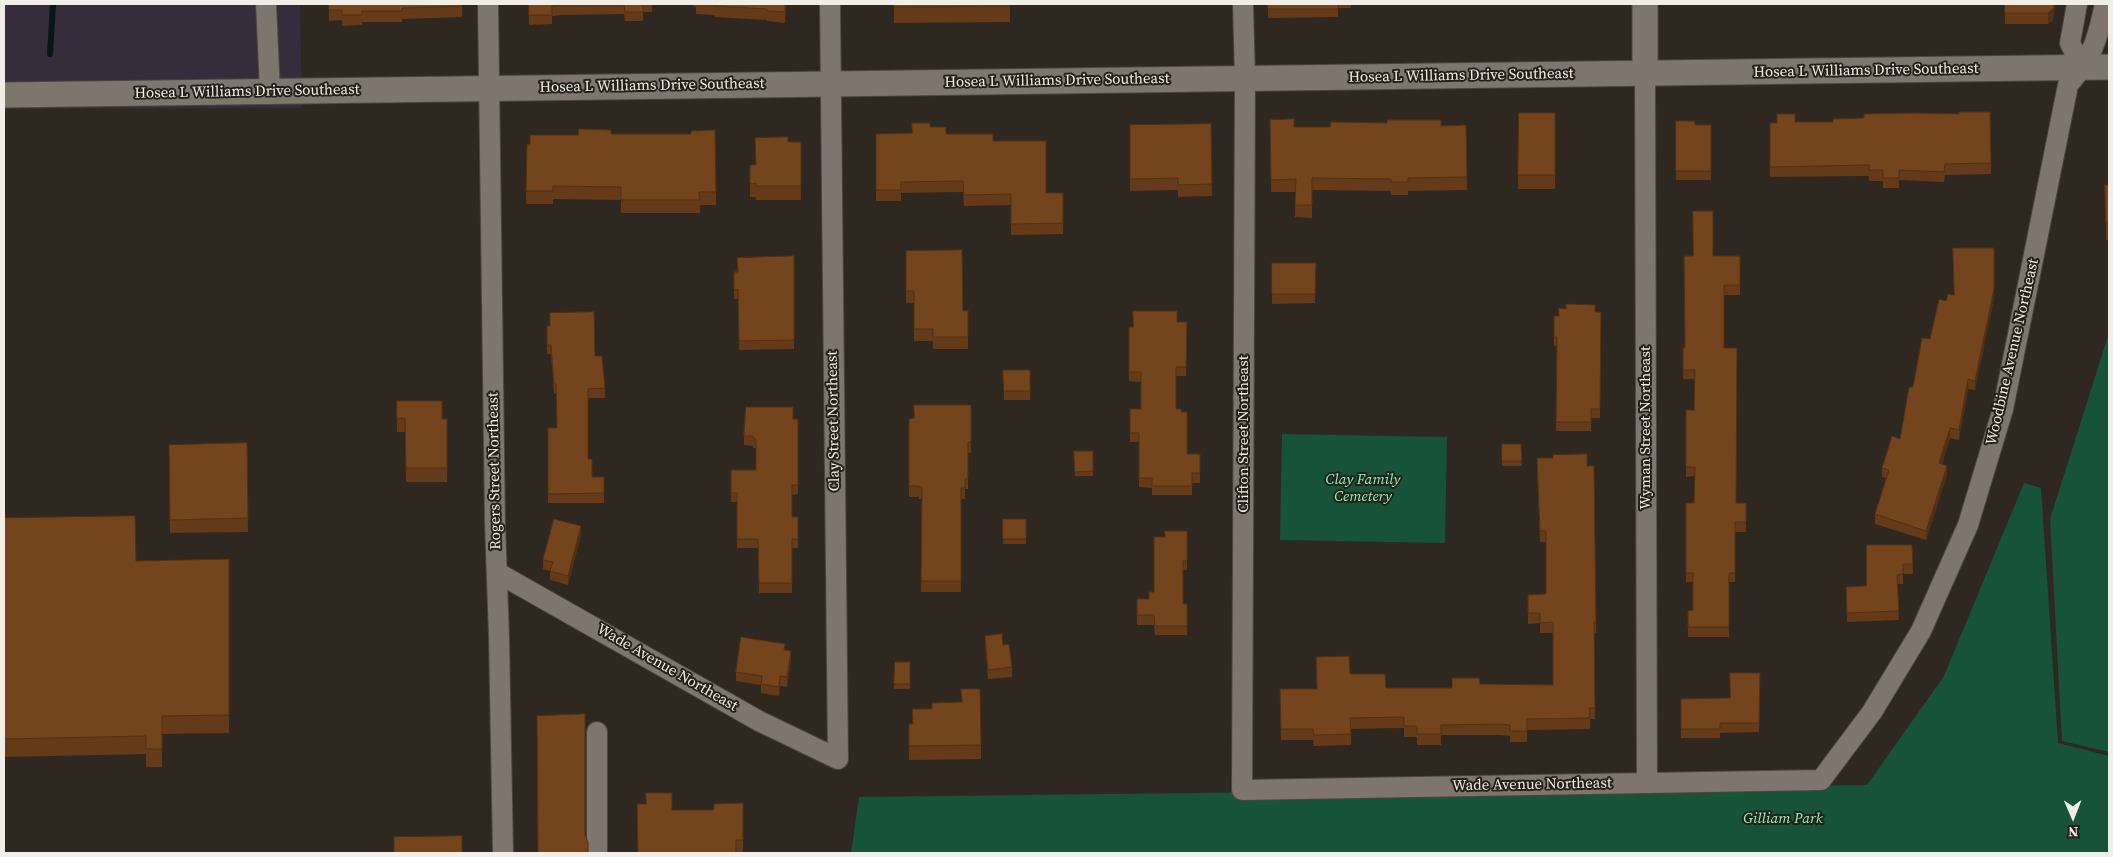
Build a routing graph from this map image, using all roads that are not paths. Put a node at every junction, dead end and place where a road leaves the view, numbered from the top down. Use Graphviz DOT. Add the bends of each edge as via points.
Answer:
graph roads {
  1 [pos="266,4"];
  2 [pos="488,4"];
  3 [pos="830,4"];
  4 [pos="1243,4"];
  5 [pos="1645,4"];
  6 [pos="2077,4"];
  7 [pos="2105,4"];
  8 [pos="2109,67"];
  9 [pos="2082,68"];
  10 [pos="1645,74"];
  11 [pos="1245,79"];
  12 [pos="830,84"];
  13 [pos="489,89"];
  14 [pos="270,92"];
  15 [pos="4,95"];
  16 [pos="498,573"];
  17 [pos="597,732"];
  18 [pos="838,759"];
  19 [pos="1821,780"];
  20 [pos="1647,782"];
  21 [pos="1242,790"];
  22 [pos="503,853"];
  23 [pos="597,853"];
  1 -- 14 [label="street"];
  2 -- 13 [label="street, Rogers Street Northeast"];
  3 -- 12 [label="street, Clay Street Northeast"];
  4 -- 11 [label="street, Clifton Street Northeast"];
  5 -- 10 [label="street"];
  6 -- 9 [label="street" via="2070,42"];
  7 -- 9 [label="street, Woodbine Avenue Northeast" via="2097,41"];
  8 -- 9 [label="street, Hosea L Williams Drive Southeast"];
  9 -- 10 [label="street, Hosea L Williams Drive Southeast"];
  9 -- 19 [label="street, Woodbine Avenue Northeast" via="2068,85 2003,409 1968,524 1921,631 1872,712"];
  10 -- 11 [label="street, Hosea L Williams Drive Southeast"];
  10 -- 20 [label="street, Wyman Street Northeast"];
  11 -- 12 [label="street, Hosea L Williams Drive Southeast"];
  11 -- 21 [label="street, Clifton Street Northeast"];
  12 -- 13 [label="street, Hosea L Williams Drive Southeast"];
  12 -- 18 [label="street, Clay Street Northeast"];
  13 -- 14 [label="street, Hosea L Williams Drive Southeast"];
  13 -- 16 [label="street, Rogers Street Northeast"];
  14 -- 15 [label="street, Hosea L Williams Drive Southeast"];
  16 -- 18 [label="street, Wade Avenue Northeast" via="758,720"];
  16 -- 22 [label="street, Rogers Street Northeast"];
  17 -- 23 [label="street"];
  19 -- 20 [label="street, Wade Avenue Northeast"];
  20 -- 21 [label="street, Wade Avenue Northeast"];
}
